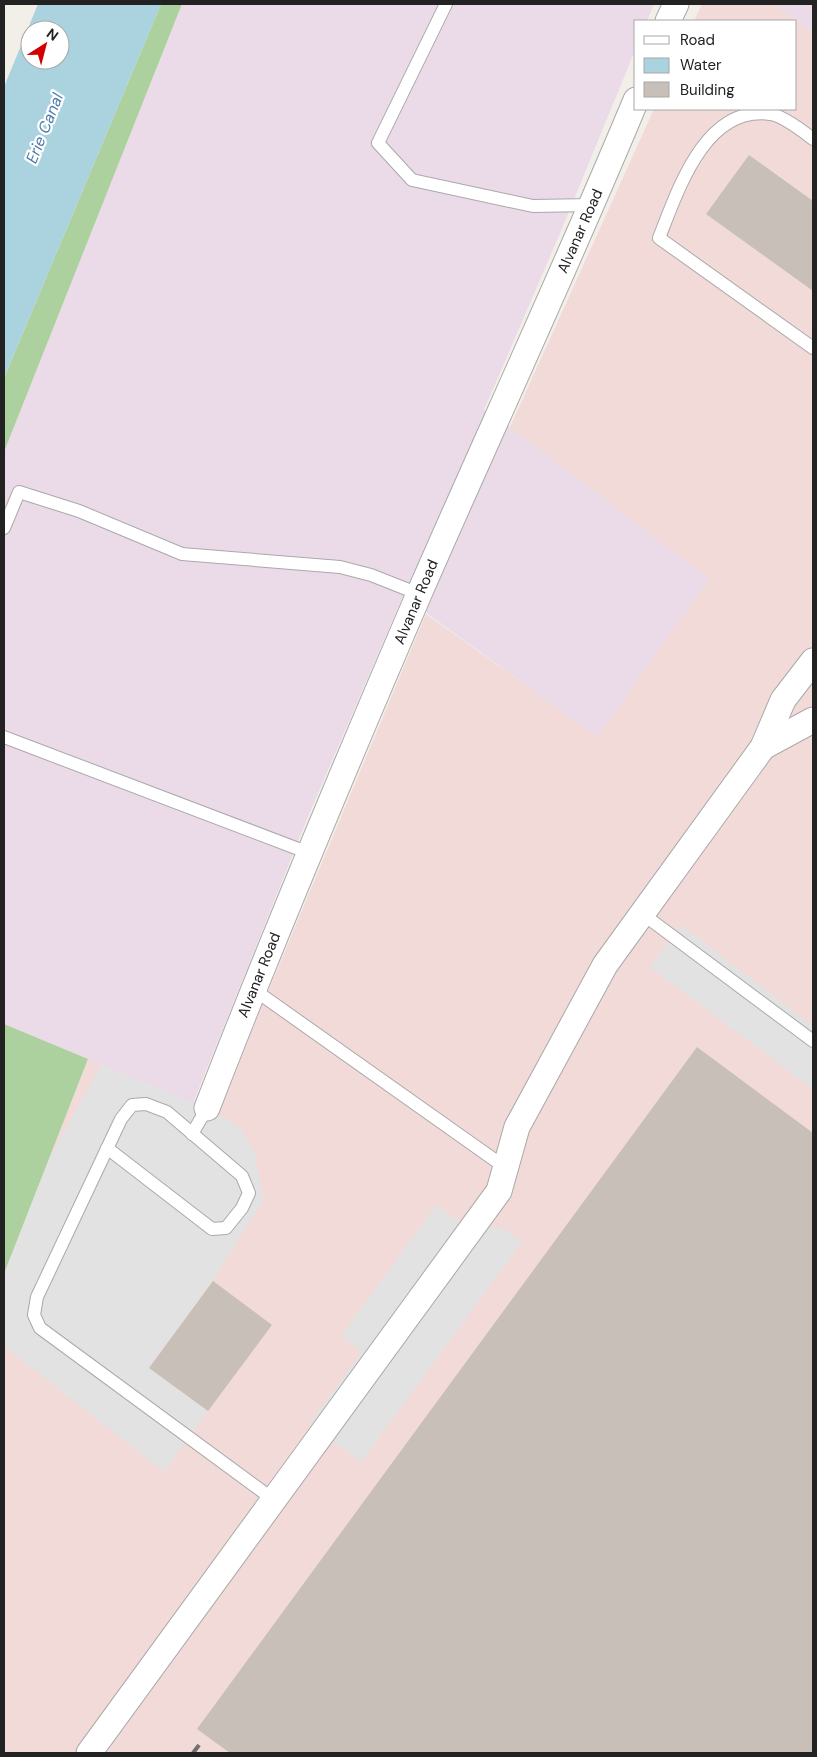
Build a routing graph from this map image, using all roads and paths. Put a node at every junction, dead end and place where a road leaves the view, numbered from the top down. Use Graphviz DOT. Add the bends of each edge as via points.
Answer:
graph roads {
  1 [pos="446,4"];
  2 [pos="676,4"];
  3 [pos="668,20"];
  4 [pos="634,105"];
  5 [pos="813,139"];
  6 [pos="592,205"];
  7 [pos="813,348"];
  8 [pos="4,528"];
  9 [pos="419,594"];
  10 [pos="813,662"];
  11 [pos="813,720"];
  12 [pos="4,737"];
  13 [pos="763,747"];
  14 [pos="309,853"];
  15 [pos="640,912"];
  16 [pos="253,989"];
  17 [pos="813,1041"];
  18 [pos="206,1108"];
  19 [pos="192,1134"];
  20 [pos="107,1148"];
  21 [pos="506,1168"];
  22 [pos="274,1500"];
  23 [pos="89,1753"];
  1 -- 6 [label="lane" via="378,143 412,180 533,206"];
  2 -- 3 [label="street"];
  4 -- 6 [label="street, Alvanar Road"];
  5 -- 7 [label="lane" via="771,114 740,117 714,132 685,173 659,238"];
  6 -- 9 [label="street, Alvanar Road"];
  8 -- 9 [label="lane" via="19,492 79,511 182,554 340,567"];
  9 -- 14 [label="street, Alvanar Road"];
  10 -- 13 [label="street" via="783,700"];
  11 -- 13 [label="street"];
  12 -- 14 [label="lane"];
  13 -- 15 [label="street"];
  14 -- 16 [label="street, Alvanar Road"];
  15 -- 17 [label="lane"];
  15 -- 21 [label="street" via="605,965 517,1127"];
  16 -- 18 [label="street, Alvanar Road"];
  16 -- 21 [label="lane"];
  18 -- 19 [label="lane"];
  19 -- 20 [label="lane" via="167,1112 146,1104 132,1106 121,1119"];
  19 -- 20 [label="lane" via="242,1176 249,1193 226,1228 212,1229"];
  20 -- 22 [label="lane" via="37,1297 34,1315 40,1328"];
  21 -- 22 [label="street" via="499,1191"];
  22 -- 23 [label="street"];
}
